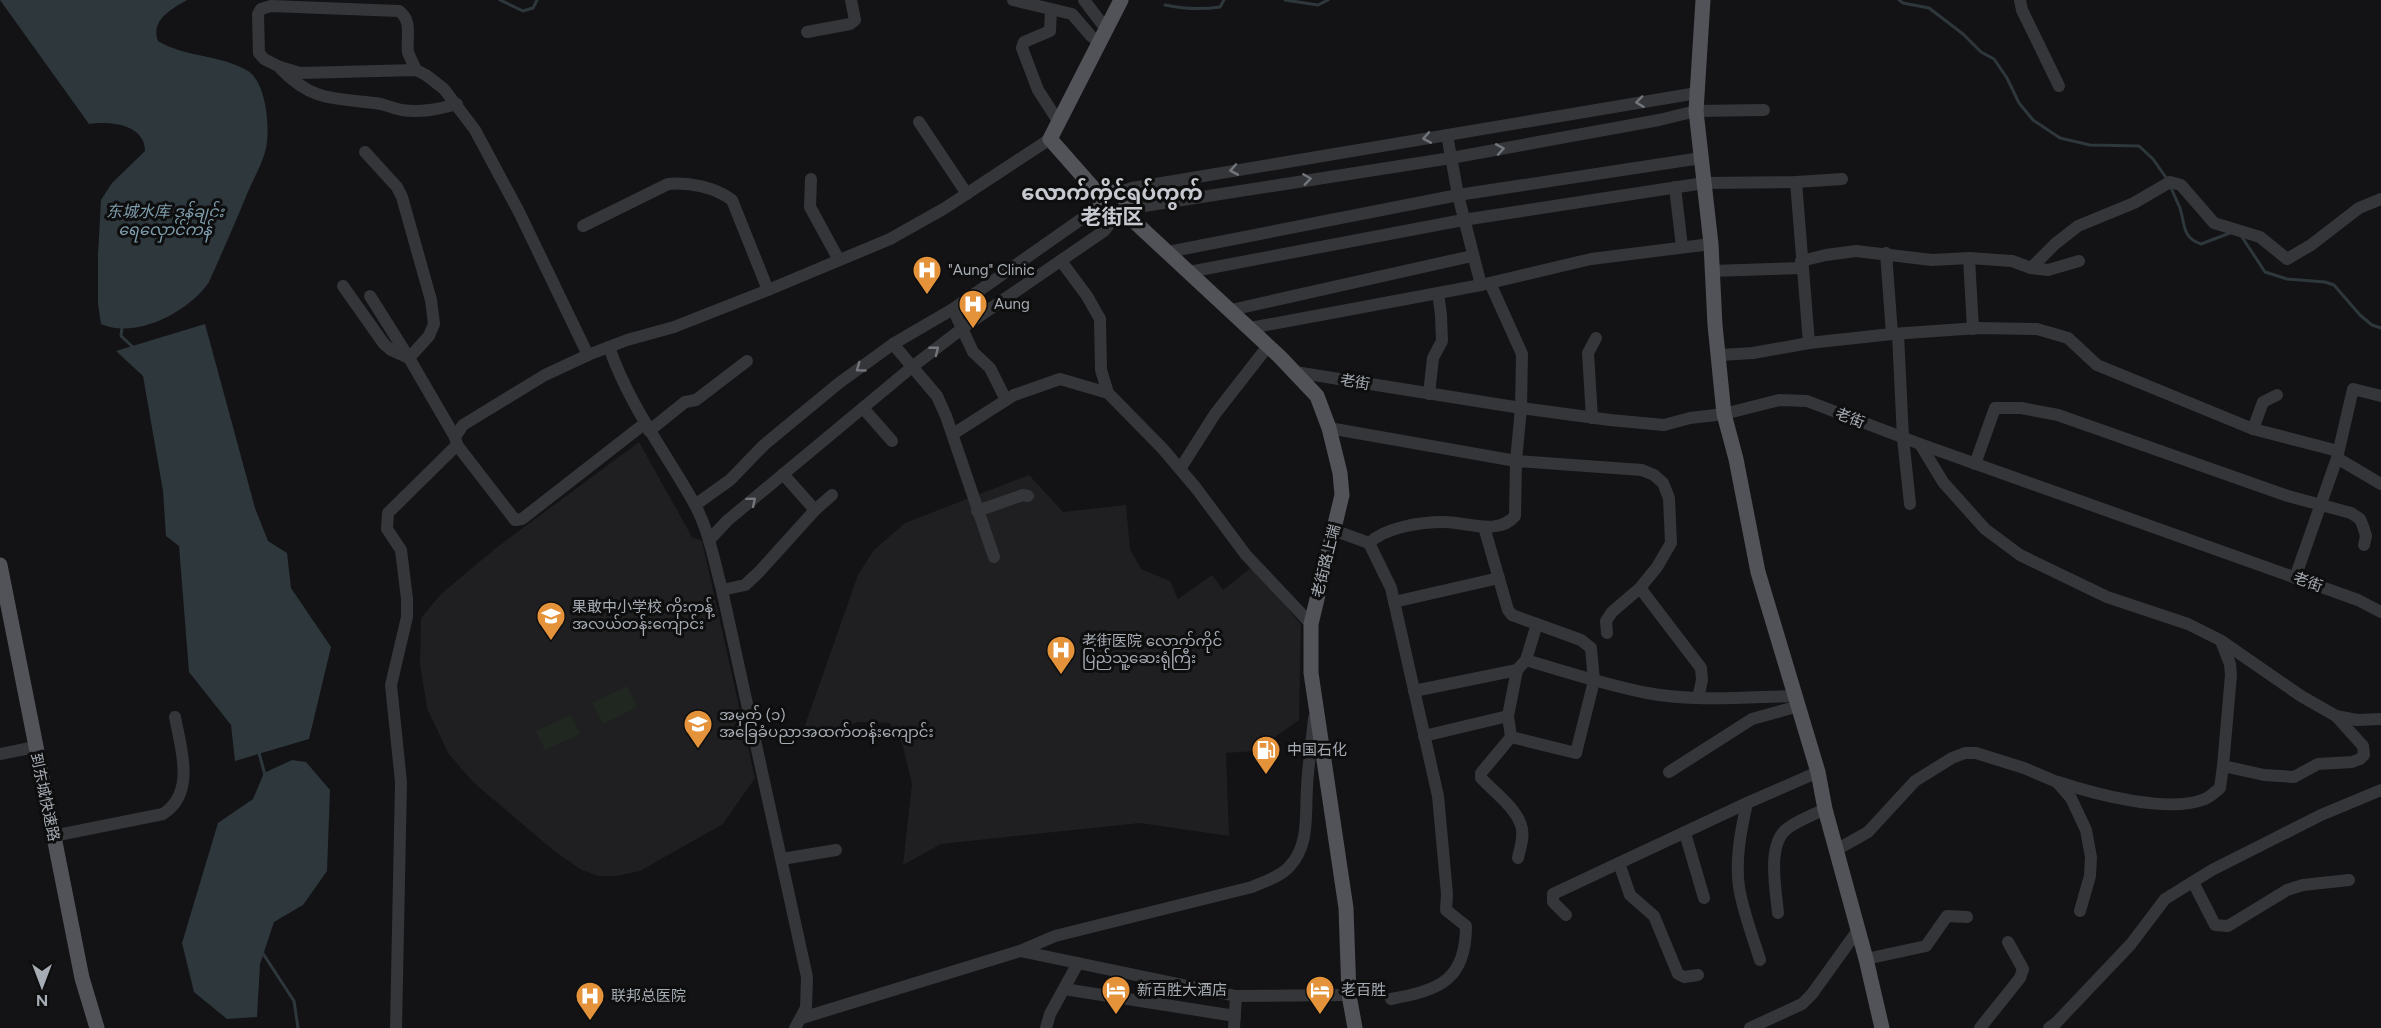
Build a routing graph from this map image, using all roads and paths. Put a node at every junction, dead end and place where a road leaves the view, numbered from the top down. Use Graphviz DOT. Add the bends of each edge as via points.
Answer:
graph roads {
  1 [pos="851,0"];
  2 [pos="1013,0"];
  3 [pos="1083,0"];
  4 [pos="1121,0"];
  5 [pos="1703,0"];
  6 [pos="2020,0"];
  7 [pos="1051,10"];
  8 [pos="807,32"];
  9 [pos="1103,36"];
  10 [pos="280,67"];
  11 [pos="416,70"];
  12 [pos="2060,86"];
  13 [pos="1697,93"];
  14 [pos="457,104"];
  15 [pos="1764,110"];
  16 [pos="1696,111"];
  17 [pos="1058,121"];
  18 [pos="919,122"];
  19 [pos="1448,135"];
  20 [pos="1050,139"];
  21 [pos="366,153"];
  22 [pos="1450,158"];
  23 [pos="1701,158"];
  24 [pos="811,179"];
  25 [pos="1842,179"];
  26 [pos="1796,182"];
  27 [pos="1704,183"];
  28 [pos="1675,187"];
  29 [pos="1118,193"];
  30 [pos="967,194"];
  31 [pos="1458,195"];
  32 [pos="2381,199"];
  33 [pos="1101,202"];
  34 [pos="1121,213"];
  35 [pos="1464,220"];
  36 [pos="583,226"];
  37 [pos="1710,244"];
  38 [pos="1682,247"];
  39 [pos="1168,252"];
  40 [pos="1886,253"];
  41 [pos="1472,256"];
  42 [pos="1969,258"];
  43 [pos="838,260"];
  44 [pos="1061,261"];
  45 [pos="2079,261"];
  46 [pos="1801,265"];
  47 [pos="2031,268"];
  48 [pos="1189,272"];
  49 [pos="1711,272"];
  50 [pos="1486,284"];
  51 [pos="343,286"];
  52 [pos="768,290"];
  53 [pos="1438,293"];
  54 [pos="370,296"];
  55 [pos="953,309"];
  56 [pos="1231,310"];
  57 [pos="1250,328"];
  58 [pos="1973,329"];
  59 [pos="961,330"];
  60 [pos="1895,334"];
  61 [pos="1596,338"];
  62 [pos="1809,343"];
  63 [pos="893,344"];
  64 [pos="609,346"];
  65 [pos="1268,346"];
  66 [pos="588,355"];
  67 [pos="1720,355"];
  68 [pos="409,358"];
  69 [pos="747,362"];
  70 [pos="912,367"];
  71 [pos="1295,372"];
  72 [pos="1108,393"];
  73 [pos="1429,394"];
  74 [pos="2277,395"];
  75 [pos="2381,396"];
  76 [pos="1006,400"];
  77 [pos="863,408"];
  78 [pos="1521,408"];
  79 [pos="1724,414"];
  80 [pos="1592,418"];
  81 [pos="646,427"];
  82 [pos="1329,428"];
  83 [pos="2253,429"];
  84 [pos="953,434"];
  85 [pos="1903,438"];
  86 [pos="456,441"];
  87 [pos="892,441"];
  88 [pos="1920,444"];
  89 [pos="2337,454"];
  90 [pos="1516,462"];
  91 [pos="1976,464"];
  92 [pos="1180,469"];
  93 [pos="783,474"];
  94 [pos="2381,484"];
  95 [pos="832,495"];
  96 [pos="1028,496"];
  97 [pos="1910,504"];
  98 [pos="695,505"];
  99 [pos="2320,505"];
  100 [pos="815,510"];
  101 [pos="977,511"];
  102 [pos="1484,527"];
  103 [pos="1333,530"];
  104 [pos="709,540"];
  105 [pos="1369,543"];
  106 [pos="2364,545"];
  107 [pos="994,557"];
  108 [pos="0,565"];
  109 [pos="1499,578"];
  110 [pos="2295,578"];
  111 [pos="1640,588"];
  112 [pos="722,590"];
  113 [pos="1394,602"];
  114 [pos="2381,612"];
  115 [pos="1311,624"];
  116 [pos="1537,624"];
  117 [pos="1607,633"];
  118 [pos="2220,640"];
  119 [pos="1526,660"];
  120 [pos="1517,670"];
  121 [pos="1594,681"];
  122 [pos="1414,691"];
  123 [pos="1698,698"];
  124 [pos="1797,701"];
  125 [pos="1315,703"];
  126 [pos="1508,716"];
  127 [pos="2336,716"];
  128 [pos="175,717"];
  129 [pos="2381,719"];
  130 [pos="1424,736"];
  131 [pos="1511,737"];
  132 [pos="34,747"];
  133 [pos="0,754"];
  134 [pos="2223,766"];
  135 [pos="1669,772"];
  136 [pos="1818,772"];
  137 [pos="2057,782"];
  138 [pos="2381,790"];
  139 [pos="1747,803"];
  140 [pos="1825,809"];
  141 [pos="1685,832"];
  142 [pos="53,836"];
  143 [pos="836,850"];
  144 [pos="1836,850"];
  145 [pos="1518,858"];
  146 [pos="782,860"];
  147 [pos="1618,863"];
  148 [pos="2349,880"];
  149 [pos="2193,882"];
  150 [pos="1704,898"];
  151 [pos="2080,911"];
  152 [pos="1778,912"];
  153 [pos="1566,915"];
  154 [pos="1967,917"];
  155 [pos="1858,930"];
  156 [pos="2008,942"];
  157 [pos="1020,951"];
  158 [pos="1866,959"];
  159 [pos="1760,960"];
  160 [pos="1078,963"];
  161 [pos="1698,975"];
  162 [pos="1064,989"];
  163 [pos="1349,994"];
  164 [pos="1236,996"];
  165 [pos="1391,999"];
  166 [pos="1234,1022"];
  167 [pos="799,1023"];
  168 [pos="1757,1027"];
  169 [pos="97,1028"];
  170 [pos="396,1028"];
  171 [pos="1046,1028"];
  172 [pos="1354,1028"];
  173 [pos="1882,1028"];
  174 [pos="1980,1028"];
  175 [pos="2049,1028"];
  1 -- 8 [label="street" via="855,20 850,24"];
  2 -- 7 [label="street"];
  3 -- 9 [label="street"];
  4 -- 9 [label="main road"];
  5 -- 13 [label="main road"];
  6 -- 12 [label="street"];
  7 -- 9 [label="street" via="1072,14 1091,36"];
  7 -- 17 [label="street" via="1050,31 1024,42 1022,48 1038,90"];
  9 -- 17 [label="main road"];
  10 -- 11 [label="street" via="300,73"];
  10 -- 11 [label="street" via="259,53 258,14 272,6 399,11 405,15 408,54"];
  10 -- 14 [label="street" via="314,94 340,100 418,111"];
  11 -- 14 [label="street" via="444,89"];
  13 -- 16 [label="main road"];
  13 -- 19 [label="street, one-way"];
  14 -- 66 [label="street" via="476,130 519,212"];
  15 -- 16 [label="street"];
  22 -- 16 [label="street, one-way"];
  16 -- 23 [label="main road"];
  17 -- 20 [label="main road"];
  18 -- 30 [label="street"];
  19 -- 22 [label="street"];
  19 -- 29 [label="street, one-way"];
  20 -- 30 [label="street"];
  20 -- 33 [label="main road"];
  21 -- 68 [label="street" via="402,197 431,300 434,324 429,336"];
  22 -- 31 [label="street"];
  34 -- 22 [label="street, one-way"];
  23 -- 27 [label="main road"];
  23 -- 31 [label="street"];
  24 -- 43 [label="street" via="810,207"];
  25 -- 26 [label="street"];
  26 -- 27 [label="street"];
  26 -- 46 [label="street"];
  27 -- 28 [label="street"];
  27 -- 37 [label="main road"];
  28 -- 35 [label="street"];
  28 -- 38 [label="street"];
  29 -- 33 [label="main road" via="1109,192"];
  29 -- 34 [label="main road" via="1125,200"];
  30 -- 43 [label="street" via="890,239"];
  31 -- 35 [label="street"];
  31 -- 39 [label="street"];
  32 -- 47 [label="street" via="2359,208 2287,259 2260,237 2214,223 2181,185 2170,182 2079,226 2055,243"];
  33 -- 34 [label="main road" via="1103,213"];
  33 -- 55 [label="street"];
  34 -- 39 [label="main road, 老街路上端"];
  34 -- 44 [label="street" via="1104,231"];
  35 -- 41 [label="street"];
  35 -- 48 [label="street"];
  36 -- 52 [label="street" via="668,184 720,192 732,200"];
  37 -- 38 [label="street"];
  37 -- 49 [label="main road"];
  38 -- 50 [label="street" via="1591,259"];
  39 -- 48 [label="main road, 老街路上端"];
  40 -- 42 [label="street" via="1932,260"];
  40 -- 46 [label="street" via="1826,255"];
  40 -- 60 [label="street"];
  41 -- 50 [label="street"];
  41 -- 56 [label="street"];
  42 -- 47 [label="street" via="2012,261"];
  42 -- 58 [label="street"];
  43 -- 52 [label="street"];
  44 -- 59 [label="street"];
  44 -- 72 [label="street" via="1100,319 1101,370"];
  45 -- 47 [label="street" via="2048,270"];
  46 -- 49 [label="street"];
  46 -- 62 [label="street"];
  48 -- 56 [label="main road, 老街路上端"];
  49 -- 67 [label="main road"];
  50 -- 53 [label="street"];
  50 -- 78 [label="street" via="1522,354"];
  51 -- 68 [label="street" via="384,344"];
  52 -- 64 [label="street" via="674,327"];
  53 -- 57 [label="street"];
  53 -- 73 [label="street" via="1442,341 1433,358"];
  54 -- 68 [label="street"];
  55 -- 59 [label="street"];
  55 -- 63 [label="street"];
  56 -- 57 [label="main road, 老街路上端"];
  57 -- 65 [label="main road, 老街路上端"];
  58 -- 60 [label="street"];
  58 -- 83 [label="street" via="2037,329 2068,338 2097,365"];
  70 -- 59 [label="street, one-way"];
  59 -- 76 [label="street" via="973,352 990,368"];
  60 -- 62 [label="street"];
  60 -- 85 [label="street"];
  61 -- 80 [label="street" via="1588,353"];
  62 -- 67 [label="street"];
  63 -- 70 [label="street"];
  63 -- 98 [label="street, one-way" via="839,383 764,445 730,480"];
  64 -- 66 [label="street"];
  64 -- 81 [label="street"];
  65 -- 71 [label="main road, 老街路上端"];
  65 -- 92 [label="street" via="1207,426"];
  66 -- 86 [label="street" via="545,375 463,425"];
  67 -- 79 [label="main road"];
  68 -- 86 [label="street"];
  69 -- 81 [label="street" via="696,400"];
  70 -- 77 [label="street"];
  70 -- 84 [label="street" via="937,396"];
  71 -- 73 [label="street, 老街"];
  71 -- 82 [label="main road, 老街路上端" via="1317,396"];
  72 -- 76 [label="street" via="1060,379"];
  72 -- 92 [label="street"];
  73 -- 78 [label="street, 老街"];
  74 -- 83 [label="street" via="2263,402"];
  75 -- 89 [label="street" via="2353,389"];
  76 -- 84 [label="street"];
  77 -- 87 [label="street"];
  77 -- 93 [label="street"];
  78 -- 80 [label="street, 老街"];
  78 -- 90 [label="street"];
  79 -- 80 [label="street, 老街" via="1664,425"];
  79 -- 85 [label="street, 老街" via="1779,400 1807,401"];
  79 -- 124 [label="main road" via="1758,572"];
  81 -- 86 [label="street" via="522,519 515,520"];
  81 -- 98 [label="street"];
  82 -- 90 [label="street"];
  82 -- 103 [label="main road, 老街路上端" via="1342,495"];
  83 -- 89 [label="street"];
  84 -- 101 [label="street"];
  85 -- 88 [label="street, 老街"];
  85 -- 97 [label="street"];
  86 -- 170 [label="street" via="388,513 387,529 401,550 407,599 407,617 391,685 401,782"];
  88 -- 91 [label="street, 老街"];
  88 -- 118 [label="street" via="1943,482 1985,529 2020,555 2107,597 2187,624"];
  89 -- 94 [label="street"];
  89 -- 99 [label="street"];
  90 -- 102 [label="street" via="1515,516 1504,524"];
  90 -- 111 [label="street" via="1642,470 1663,483 1669,498 1671,543"];
  91 -- 99 [label="street" via="1995,408 2021,408 2058,415"];
  91 -- 110 [label="street, 老街"];
  92 -- 115 [label="street" via="1246,555"];
  93 -- 100 [label="street"];
  104 -- 93 [label="street, one-way"];
  95 -- 100 [label="street"];
  96 -- 101 [label="street"];
  98 -- 104 [label="street"];
  99 -- 106 [label="street" via="2360,519 2366,536"];
  99 -- 110 [label="street"];
  100 -- 112 [label="street" via="745,585"];
  101 -- 107 [label="street"];
  102 -- 105 [label="street" via="1443,522 1421,524 1377,536"];
  102 -- 109 [label="street"];
  103 -- 105 [label="street"];
  103 -- 115 [label="main road, 老街路上端"];
  104 -- 112 [label="street"];
  105 -- 113 [label="street"];
  108 -- 132 [label="main road, 到东城快速路"];
  109 -- 113 [label="street"];
  109 -- 116 [label="street" via="1512,615"];
  110 -- 114 [label="street, 老街"];
  111 -- 117 [label="street" via="1612,612 1606,621"];
  111 -- 123 [label="street" via="1701,668"];
  112 -- 146 [label="street"];
  113 -- 122 [label="street"];
  115 -- 125 [label="main road, 老街路上端"];
  116 -- 119 [label="street"];
  116 -- 121 [label="street" via="1588,644"];
  118 -- 127 [label="street"];
  118 -- 134 [label="street" via="2230,664"];
  119 -- 120 [label="street"];
  119 -- 121 [label="street"];
  120 -- 122 [label="street"];
  120 -- 126 [label="street"];
  121 -- 123 [label="street" via="1649,694"];
  121 -- 131 [label="street" via="1576,753"];
  122 -- 130 [label="street"];
  123 -- 124 [label="street"];
  124 -- 135 [label="street" via="1752,719"];
  124 -- 136 [label="main road"];
  125 -- 157 [label="street" via="1306,788 1307,824 1303,843 1289,867 1252,887 1056,936"];
  125 -- 163 [label="main road, 老街路上端" via="1346,908"];
  126 -- 130 [label="street"];
  126 -- 131 [label="street"];
  127 -- 129 [label="street"];
  127 -- 134 [label="street" via="2363,746 2361,759 2318,764 2295,777"];
  128 -- 142 [label="street" via="184,768 182,791 174,807 163,814"];
  130 -- 165 [label="street" via="1438,796 1446,910 1466,926 1464,953 1450,978 1414,995"];
  131 -- 145 [label="street" via="1481,772 1481,778 1512,810 1521,826"];
  132 -- 133 [label="street"];
  132 -- 142 [label="main road, 到东城快速路"];
  134 -- 137 [label="street" via="2220,788 2205,799 2181,804 2102,796"];
  136 -- 139 [label="street"];
  136 -- 140 [label="main road"];
  137 -- 144 [label="street" via="2008,763 1965,753 1914,781 1868,832"];
  137 -- 151 [label="street" via="2071,798 2086,831 2091,857"];
  138 -- 149 [label="street" via="2321,815"];
  139 -- 141 [label="street"];
  139 -- 159 [label="street" via="1740,836 1739,888"];
  140 -- 144 [label="main road"];
  140 -- 152 [label="street" via="1786,829 1779,839 1774,861"];
  141 -- 147 [label="street"];
  141 -- 150 [label="street"];
  142 -- 169 [label="main road, 到东城快速路" via="82,978"];
  143 -- 146 [label="street"];
  144 -- 155 [label="main road"];
  146 -- 167 [label="street" via="807,977 807,999"];
  147 -- 153 [label="street" via="1553,894 1553,902"];
  147 -- 161 [label="street" via="1630,895 1654,916 1678,974"];
  148 -- 149 [label="street" via="2287,890 2221,927 2215,925"];
  149 -- 175 [label="street" via="2165,899 2131,944"];
  154 -- 158 [label="street" via="1947,916 1926,946"];
  155 -- 158 [label="main road"];
  155 -- 168 [label="street" via="1802,1004"];
  156 -- 174 [label="street" via="2023,969"];
  157 -- 160 [label="street"];
  157 -- 167 [label="street"];
  158 -- 173 [label="main road"];
  160 -- 162 [label="street"];
  160 -- 164 [label="street"];
  162 -- 166 [label="street"];
  162 -- 171 [label="street"];
  163 -- 164 [label="street"];
  163 -- 172 [label="main road, 老街路上端"];
  164 -- 166 [label="street"];
}
